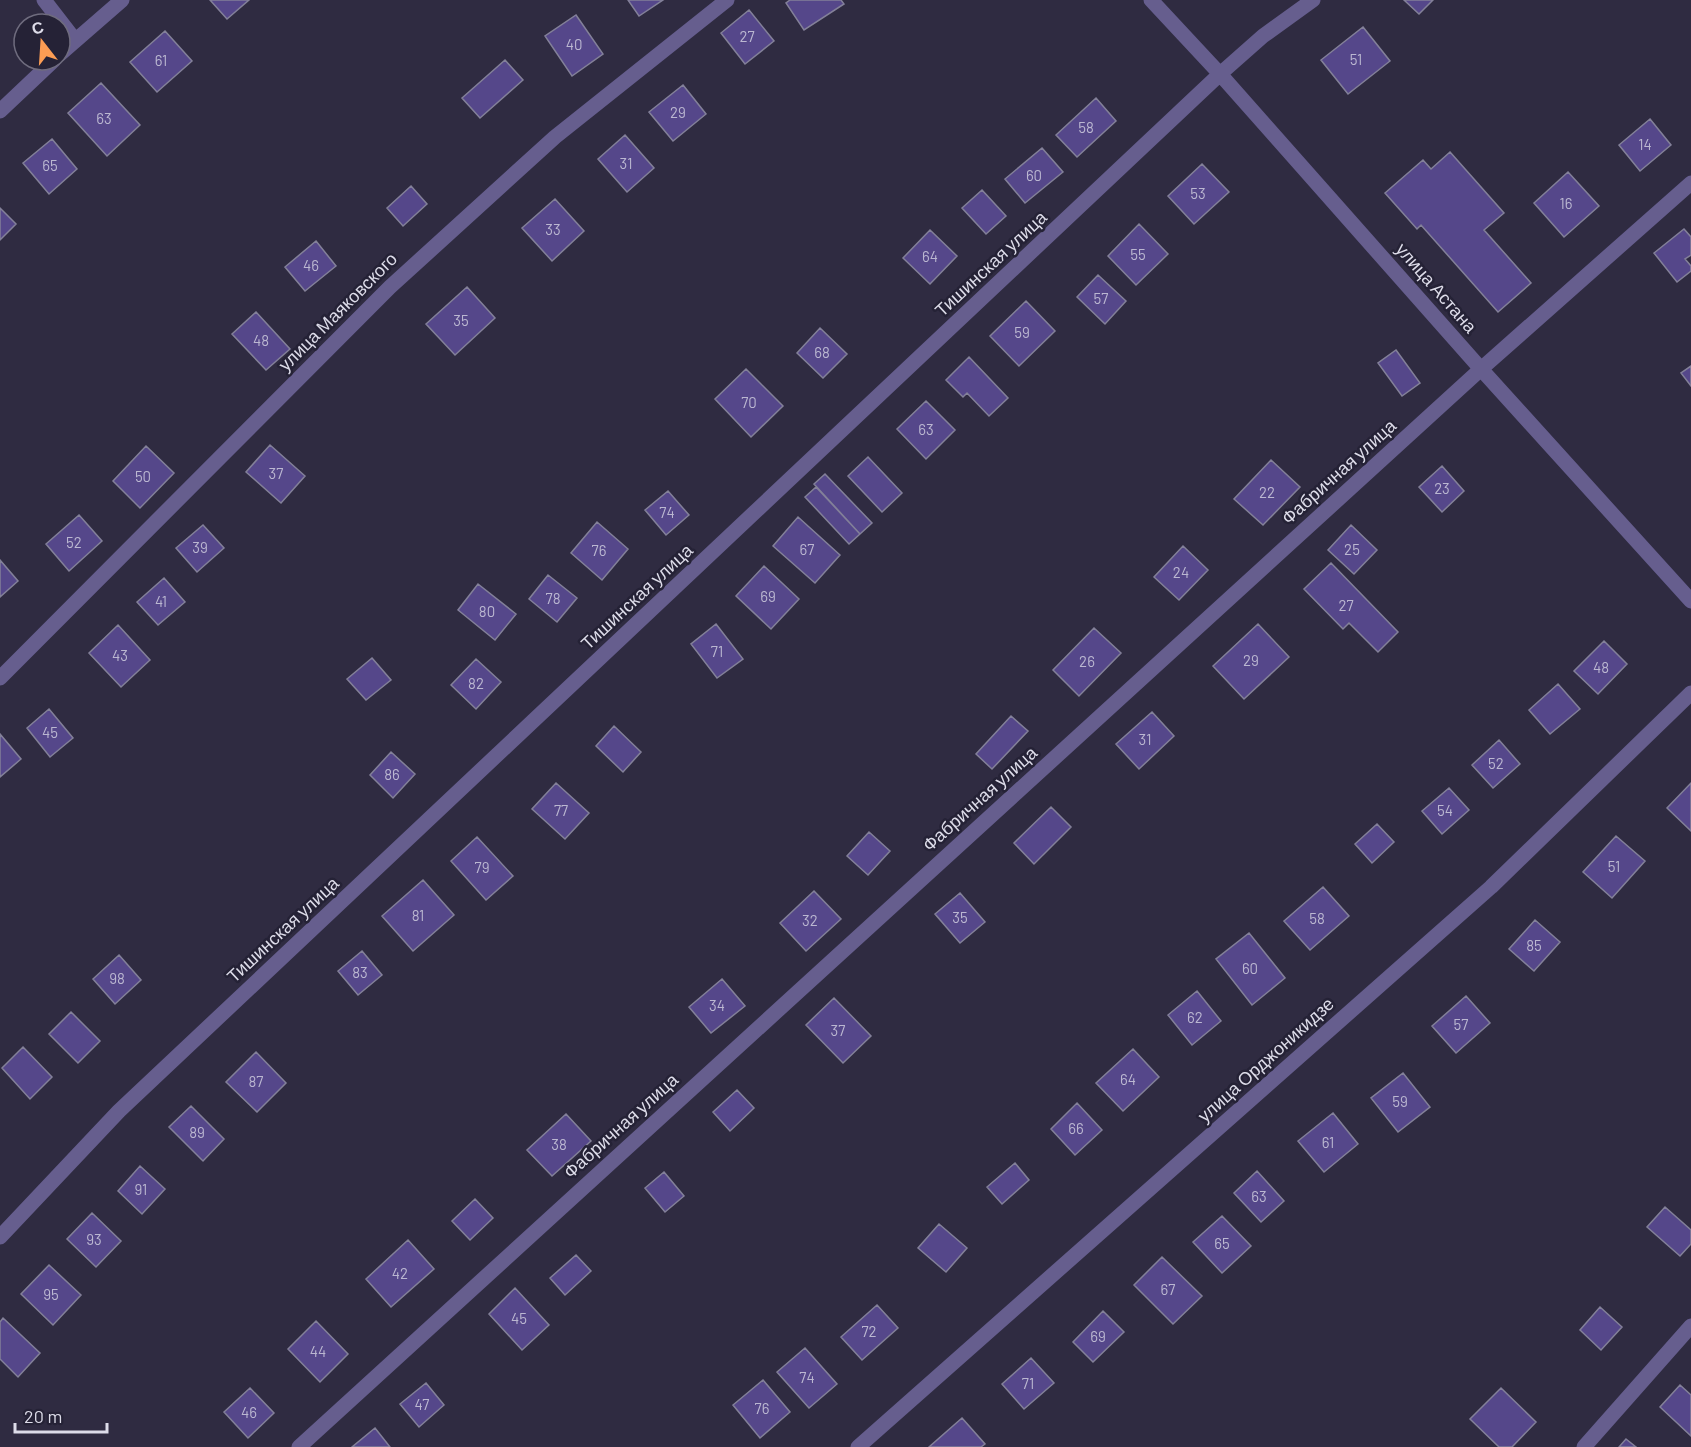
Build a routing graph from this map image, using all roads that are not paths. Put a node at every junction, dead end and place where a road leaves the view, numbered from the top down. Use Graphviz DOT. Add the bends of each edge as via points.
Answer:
graph roads {
  1 [pos="44,0"];
  2 [pos="122,0"];
  3 [pos="727,0"];
  4 [pos="1151,0"];
  5 [pos="1313,0"];
  6 [pos="75,40"];
  7 [pos="72,43"];
  8 [pos="41,72"];
  9 [pos="1220,74"];
  10 [pos="0,111"];
  11 [pos="1691,183"];
  12 [pos="1481,369"];
  13 [pos="1691,602"];
  14 [pos="0,678"];
  15 [pos="1691,693"];
  16 [pos="0,1237"];
  17 [pos="1691,1326"];
  18 [pos="299,1447"];
  19 [pos="858,1447"];
  20 [pos="1584,1447"];
  1 -- 6 [label="street"];
  2 -- 6 [label="street"];
  3 -- 14 [label="street, улица Маяковского" via="555,137 390,287"];
  4 -- 9 [label="street, улица Астана"];
  5 -- 9 [label="street, Тишинская улица"];
  6 -- 7 [label="street"];
  8 -- 10 [label="street"];
  9 -- 12 [label="street, улица Астана"];
  9 -- 16 [label="street, Тишинская улица" via="119,1111"];
  11 -- 12 [label="street, Фабричная улица"];
  12 -- 13 [label="street, улица Астана"];
  12 -- 18 [label="street, Фабричная улица"];
  15 -- 19 [label="street, улица Орджоникидзе" via="1491,887"];
  17 -- 20 [label="street"];
}
